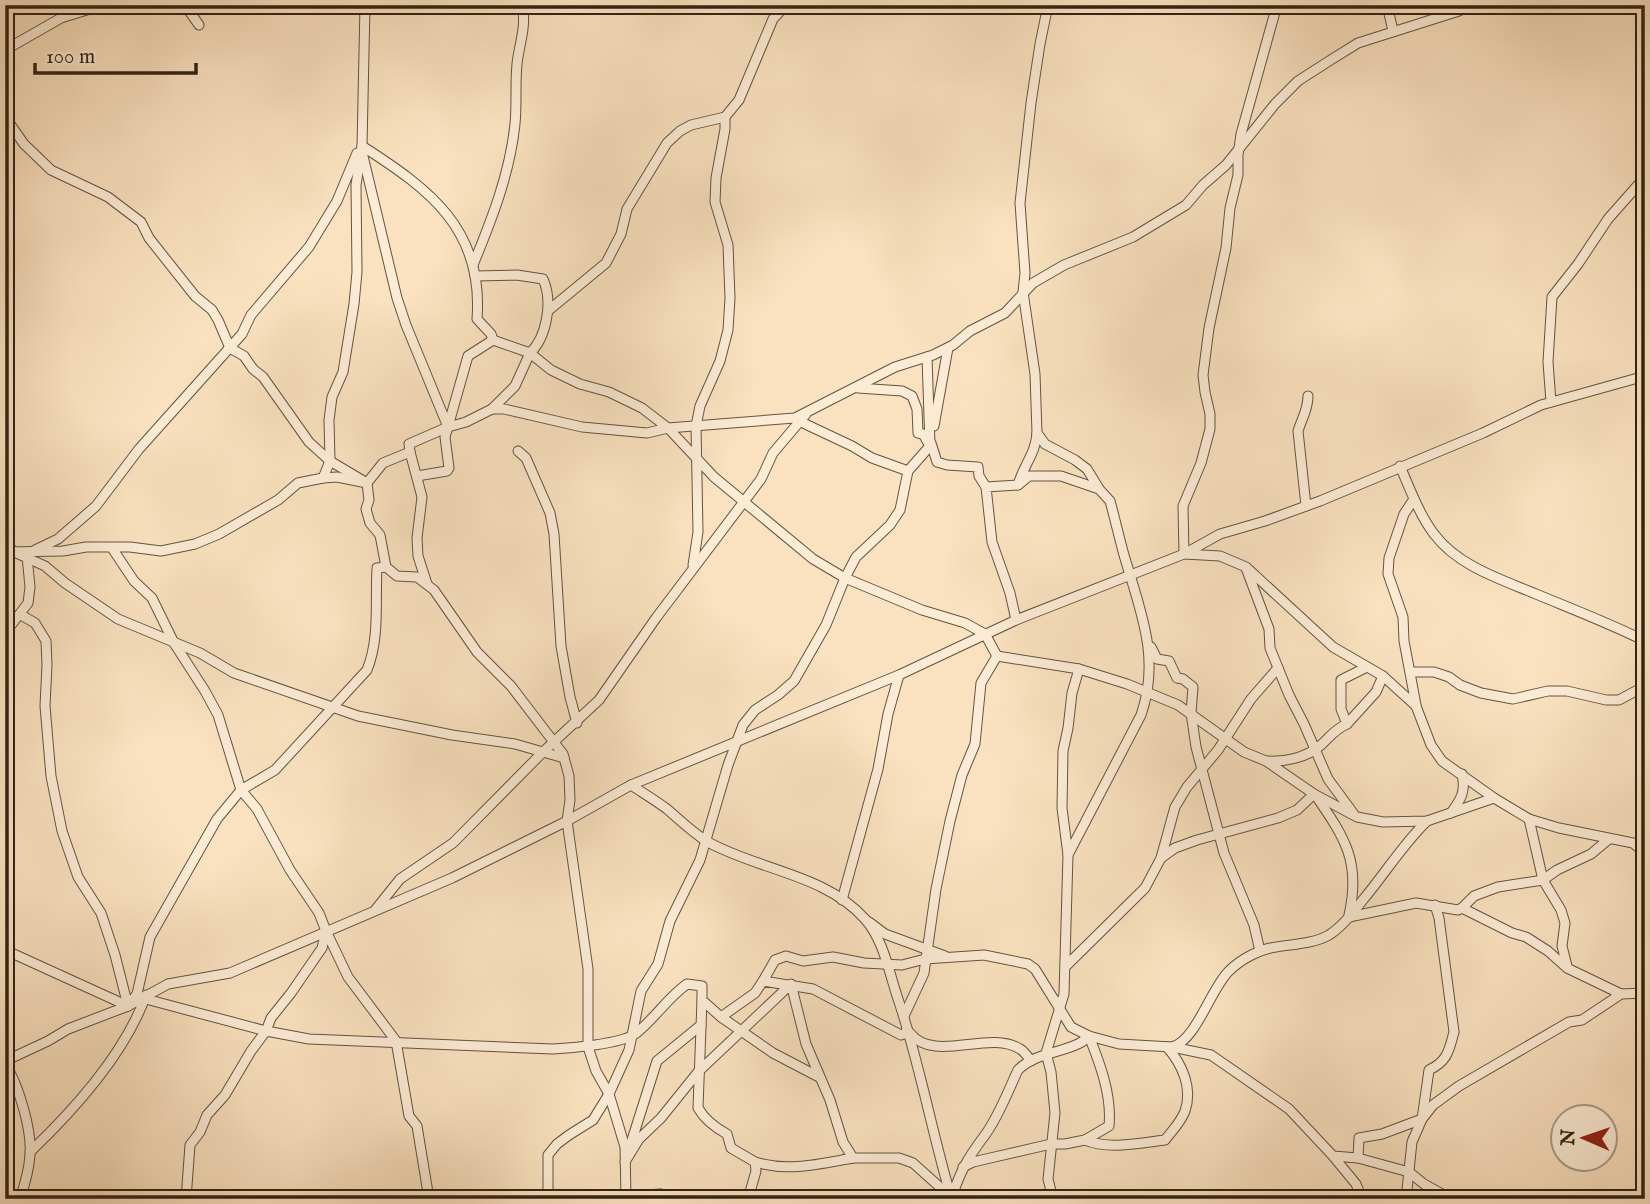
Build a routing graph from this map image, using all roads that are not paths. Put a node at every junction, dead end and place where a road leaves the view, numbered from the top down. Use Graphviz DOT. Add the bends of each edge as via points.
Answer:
graph roads {
  1 [pos="103,5"];
  2 [pos="185,5"];
  3 [pos="365,5"];
  4 [pos="523,5"];
  5 [pos="786,5"];
  6 [pos="1048,5"];
  7 [pos="1277,5"];
  8 [pos="1387,5"];
  9 [pos="1467,5"];
  10 [pos="199,25"];
  11 [pos="1393,31"];
  12 [pos="5,50"];
  13 [pos="5,117"];
  14 [pos="725,117"];
  15 [pos="362,146"];
  16 [pos="1239,147"];
  17 [pos="1645,177"];
  18 [pos="473,265"];
  19 [pos="475,276"];
  20 [pos="1023,292"];
  21 [pos="549,310"];
  22 [pos="492,340"];
  23 [pos="230,348"];
  24 [pos="948,348"];
  25 [pos="530,353"];
  26 [pos="927,357"];
  27 [pos="1645,376"];
  28 [pos="856,388"];
  29 [pos="1308,396"];
  30 [pos="1551,402"];
  31 [pos="492,409"];
  32 [pos="807,412"];
  33 [pos="801,422"];
  34 [pos="696,426"];
  35 [pos="449,427"];
  36 [pos="668,428"];
  37 [pos="1037,433"];
  38 [pos="930,446"];
  39 [pos="518,451"];
  40 [pos="410,452"];
  41 [pos="696,458"];
  42 [pos="330,461"];
  43 [pos="1400,466"];
  44 [pos="908,471"];
  45 [pos="417,476"];
  46 [pos="323,478"];
  47 [pos="367,483"];
  48 [pos="1018,485"];
  49 [pos="985,487"];
  50 [pos="1099,489"];
  51 [pos="1414,499"];
  52 [pos="744,501"];
  53 [pos="1306,506"];
  54 [pos="5,542"];
  55 [pos="112,548"];
  56 [pos="5,552"];
  57 [pos="25,554"];
  58 [pos="1184,554"];
  59 [pos="386,566"];
  60 [pos="1245,567"];
  61 [pos="692,568"];
  62 [pos="1131,573"];
  63 [pos="845,578"];
  64 [pos="426,584"];
  65 [pos="20,615"];
  66 [pos="1016,620"];
  67 [pos="5,633"];
  68 [pos="985,634"];
  69 [pos="1645,641"];
  70 [pos="174,643"];
  71 [pos="1149,644"];
  72 [pos="998,656"];
  73 [pos="1367,667"];
  74 [pos="1278,668"];
  75 [pos="1079,669"];
  76 [pos="1411,672"];
  77 [pos="899,675"];
  78 [pos="1383,676"];
  79 [pos="1645,686"];
  80 [pos="1149,693"];
  81 [pos="1416,706"];
  82 [pos="332,708"];
  83 [pos="1191,713"];
  84 [pos="577,723"];
  85 [pos="1347,724"];
  86 [pos="1225,739"];
  87 [pos="736,741"];
  88 [pos="554,743"];
  89 [pos="1315,748"];
  90 [pos="544,751"];
  91 [pos="564,758"];
  92 [pos="1266,761"];
  93 [pos="1203,770"];
  94 [pos="1462,774"];
  95 [pos="631,785"];
  96 [pos="241,790"];
  97 [pos="1314,794"];
  98 [pos="1494,798"];
  99 [pos="1451,813"];
  100 [pos="1357,817"];
  101 [pos="1530,819"];
  102 [pos="568,821"];
  103 [pos="1427,821"];
  104 [pos="1220,832"];
  105 [pos="705,839"];
  106 [pos="1609,839"];
  107 [pos="1645,853"];
  108 [pos="1068,855"];
  109 [pos="1161,858"];
  110 [pos="1543,880"];
  111 [pos="842,900"];
  112 [pos="1435,905"];
  113 [pos="1462,908"];
  114 [pos="375,910"];
  115 [pos="1349,917"];
  116 [pos="865,919"];
  117 [pos="326,931"];
  118 [pos="5,950"];
  119 [pos="1260,951"];
  120 [pos="927,954"];
  121 [pos="888,964"];
  122 [pos="1067,965"];
  123 [pos="1567,968"];
  124 [pos="763,981"];
  125 [pos="791,984"];
  126 [pos="1645,993"];
  127 [pos="1621,994"];
  128 [pos="144,998"];
  129 [pos="702,1000"];
  130 [pos="128,1006"];
  131 [pos="1059,1006"];
  132 [pos="904,1016"];
  133 [pos="721,1017"];
  134 [pos="701,1025"];
  135 [pos="907,1029"];
  136 [pos="266,1031"];
  137 [pos="742,1031"];
  138 [pos="634,1035"];
  139 [pos="1088,1036"];
  140 [pos="396,1041"];
  141 [pos="588,1047"];
  142 [pos="1170,1047"];
  143 [pos="1046,1053"];
  144 [pos="1031,1060"];
  145 [pos="5,1063"];
  146 [pos="698,1072"];
  147 [pos="819,1077"];
  148 [pos="609,1094"];
  149 [pos="1422,1119"];
  150 [pos="1085,1140"];
  151 [pos="1051,1144"];
  152 [pos="30,1152"];
  153 [pos="1333,1156"];
  154 [pos="853,1158"];
  155 [pos="1358,1158"];
  156 [pos="625,1162"];
  157 [pos="755,1162"];
  158 [pos="963,1167"];
  159 [pos="1409,1172"];
  160 [pos="626,1197"];
  161 [pos="952,1198"];
  162 [pos="20,1199"];
  163 [pos="186,1199"];
  164 [pos="429,1199"];
  165 [pos="548,1199"];
  166 [pos="667,1199"];
  167 [pos="748,1199"];
  168 [pos="1053,1199"];
  169 [pos="1362,1199"];
  170 [pos="1406,1199"];
  171 [pos="1451,1199"];
  1 -- 12 [label="street" via="61,18"];
  2 -- 10 [label="street"];
  3 -- 15 [label="street"];
  4 -- 18 [label="street" via="525,27 506,174"];
  5 -- 14 [label="street" via="773,19 739,100"];
  6 -- 20 [label="street" via="1020,203"];
  7 -- 16 [label="street"];
  8 -- 11 [label="street"];
  9 -- 11 [label="street"];
  11 -- 16 [label="street" via="1358,43 1298,81"];
  13 -- 23 [label="street" via="51,170 108,197 141,222 195,296 212,310"];
  14 -- 21 [label="street" via="691,124 667,143 627,209 606,263"];
  14 -- 34 [label="street" via="715,202 728,245 728,330"];
  15 -- 18 [label="street" via="436,200 450,216"];
  15 -- 23 [label="street" via="309,247 258,306"];
  15 -- 35 [label="street" via="400,307"];
  15 -- 42 [label="street" via="356,185 354,304 343,372 332,397"];
  16 -- 20 [label="street" via="1186,205 1133,237 1064,265"];
  16 -- 58 [label="street" via="1203,375 1210,429 1183,506"];
  17 -- 30 [label="street" via="1552,296"];
  18 -- 19 [label="street"];
  19 -- 21 [label="street" via="544,279"];
  19 -- 22 [label="street" via="477,319"];
  20 -- 24 [label="street" via="1005,313"];
  20 -- 37 [label="street" via="1035,374"];
  21 -- 25 [label="street" via="540,344"];
  22 -- 25 [label="street"];
  22 -- 35 [label="street" via="468,356"];
  23 -- 42 [label="street" via="263,377 309,442"];
  23 -- 57 [label="street" via="139,449 96,506 58,539"];
  24 -- 26 [label="street"];
  24 -- 38 [label="street"];
  25 -- 31 [label="street" via="515,386"];
  25 -- 36 [label="street" via="551,370 642,408"];
  26 -- 28 [label="street" via="895,367"];
  26 -- 38 [label="street"];
  27 -- 30 [label="street"];
  28 -- 32 [label="street"];
  28 -- 38 [label="street" via="902,391 912,396 918,433"];
  29 -- 53 [label="street" via="1298,431"];
  30 -- 43 [label="street"];
  31 -- 35 [label="street"];
  31 -- 36 [label="street" via="606,430 647,433"];
  32 -- 33 [label="street"];
  32 -- 34 [label="street" via="795,418"];
  33 -- 44 [label="street"];
  33 -- 52 [label="street" via="773,453 761,480"];
  34 -- 36 [label="street"];
  34 -- 41 [label="street"];
  35 -- 40 [label="street" via="410,444"];
  35 -- 45 [label="street" via="449,468"];
  36 -- 41 [label="street"];
  37 -- 48 [label="street" via="1036,449 1022,469"];
  37 -- 50 [label="street" via="1045,444 1087,469"];
  38 -- 44 [label="street"];
  38 -- 49 [label="street" via="937,461 978,467"];
  39 -- 84 [label="street" via="526,458 550,513 561,646"];
  40 -- 45 [label="street"];
  40 -- 47 [label="street" via="383,463"];
  41 -- 52 [label="street"];
  41 -- 61 [label="street" via="698,532"];
  42 -- 46 [label="street"];
  42 -- 47 [label="street"];
  43 -- 51 [label="street"];
  43 -- 53 [label="street"];
  44 -- 63 [label="street" via="900,510 856,558"];
  45 -- 64 [label="street" via="422,496 418,556"];
  46 -- 47 [label="street"];
  46 -- 55 [label="street" via="298,483 278,500 195,544 161,551"];
  47 -- 59 [label="street" via="366,509 380,535"];
  48 -- 49 [label="street"];
  48 -- 50 [label="street" via="1029,476 1060,476"];
  49 -- 66 [label="street" via="992,542"];
  50 -- 62 [label="street" via="1110,501"];
  51 -- 69 [label="street" via="1434,533 1466,562"];
  51 -- 76 [label="street" via="1404,514 1388,574 1403,617"];
  52 -- 61 [label="street"];
  52 -- 63 [label="street" via="813,559"];
  53 -- 58 [label="street" via="1220,534"];
  54 -- 57 [label="street"];
  55 -- 57 [label="street"];
  55 -- 70 [label="street" via="152,598"];
  56 -- 57 [label="street"];
  57 -- 65 [label="street" via="29,603"];
  57 -- 70 [label="street" via="118,619"];
  58 -- 60 [label="street" via="1220,556"];
  58 -- 62 [label="street"];
  59 -- 64 [label="street" via="397,576"];
  59 -- 82 [label="street" via="377,568 371,660"];
  60 -- 73 [label="street" via="1333,647"];
  60 -- 74 [label="street" via="1269,629"];
  61 -- 84 [label="street" via="599,700"];
  62 -- 66 [label="street"];
  62 -- 71 [label="street"];
  63 -- 68 [label="street"];
  63 -- 87 [label="street" via="826,625 794,681 755,710"];
  64 -- 88 [label="street"];
  65 -- 67 [label="street"];
  65 -- 130 [label="street" via="35,623 46,641 45,706 62,831 78,877 100,913"];
  66 -- 68 [label="street"];
  68 -- 72 [label="street"];
  68 -- 77 [label="street"];
  70 -- 82 [label="street" via="234,673"];
  70 -- 96 [label="street" via="218,715"];
  71 -- 80 [label="street"];
  71 -- 83 [label="street" via="1157,659 1170,661 1177,678 1193,687"];
  72 -- 75 [label="street"];
  72 -- 120 [label="street" via="981,683 975,744 950,821"];
  73 -- 78 [label="street"];
  73 -- 85 [label="street" via="1340,680 1341,709"];
  74 -- 86 [label="street"];
  74 -- 89 [label="street"];
  75 -- 80 [label="street"];
  75 -- 108 [label="street" via="1063,751 1062,808"];
  76 -- 79 [label="street" via="1434,672 1480,693 1513,699 1567,691 1619,700"];
  76 -- 81 [label="street"];
  77 -- 87 [label="street"];
  77 -- 111 [label="street"];
  78 -- 81 [label="street"];
  78 -- 85 [label="street" via="1376,692"];
  80 -- 83 [label="street"];
  80 -- 108 [label="street"];
  81 -- 94 [label="street" via="1431,745 1442,761"];
  82 -- 90 [label="street"];
  82 -- 96 [label="street" via="275,770"];
  83 -- 86 [label="street"];
  83 -- 93 [label="street"];
  84 -- 88 [label="street"];
  85 -- 89 [label="street"];
  86 -- 92 [label="street"];
  86 -- 93 [label="street"];
  87 -- 95 [label="street"];
  87 -- 105 [label="street"];
  88 -- 90 [label="street"];
  88 -- 91 [label="street"];
  89 -- 92 [label="street" via="1297,758"];
  89 -- 100 [label="street" via="1328,779"];
  90 -- 91 [label="street"];
  90 -- 114 [label="street" via="453,843 400,880"];
  91 -- 102 [label="street" via="569,776"];
  92 -- 97 [label="street"];
  93 -- 104 [label="street"];
  93 -- 109 [label="street" via="1175,807"];
  94 -- 98 [label="street"];
  94 -- 99 [label="street" via="1464,794"];
  95 -- 102 [label="street"];
  95 -- 105 [label="street"];
  96 -- 117 [label="street" via="320,913"];
  96 -- 130 [label="street" via="217,819 159,917 137,994"];
  97 -- 100 [label="street"];
  97 -- 104 [label="street" via="1297,810"];
  97 -- 115 [label="street" via="1343,835 1349,852 1353,875"];
  98 -- 99 [label="street"];
  98 -- 101 [label="street"];
  99 -- 103 [label="street"];
  100 -- 103 [label="street"];
  101 -- 106 [label="street"];
  101 -- 110 [label="street"];
  102 -- 114 [label="street"];
  102 -- 141 [label="street" via="588,969"];
  103 -- 115 [label="street"];
  104 -- 109 [label="street" via="1175,848"];
  104 -- 119 [label="street"];
  105 -- 111 [label="street" via="735,855 799,877"];
  105 -- 138 [label="street" via="657,964 641,991"];
  106 -- 107 [label="street" via="1633,843"];
  106 -- 110 [label="street"];
  108 -- 122 [label="street"];
  109 -- 122 [label="street" via="1145,888"];
  110 -- 113 [label="street" via="1498,887"];
  110 -- 123 [label="street" via="1565,923 1562,946"];
  111 -- 116 [label="street"];
  112 -- 113 [label="street"];
  112 -- 115 [label="street" via="1416,903"];
  112 -- 149 [label="street" via="1454,1032 1451,1049 1429,1070"];
  113 -- 123 [label="street" via="1526,937"];
  114 -- 117 [label="street"];
  115 -- 119 [label="street" via="1319,939"];
  116 -- 120 [label="street"];
  116 -- 121 [label="street"];
  117 -- 128 [label="street" via="230,973 168,984"];
  117 -- 136 [label="street" via="322,948"];
  117 -- 140 [label="street" via="348,977"];
  118 -- 130 [label="street"];
  119 -- 142 [label="street" via="1227,974 1188,1036"];
  120 -- 121 [label="street" via="902,965"];
  120 -- 131 [label="street" via="984,955 1028,964"];
  120 -- 132 [label="street" via="924,973"];
  121 -- 124 [label="street" via="833,957 803,961 786,956 775,960"];
  121 -- 132 [label="street"];
  122 -- 131 [label="street"];
  123 -- 127 [label="street"];
  124 -- 125 [label="street"];
  124 -- 133 [label="street" via="755,993"];
  125 -- 135 [label="street" via="813,989 901,1035"];
  125 -- 137 [label="street"];
  125 -- 147 [label="street"];
  126 -- 127 [label="street"];
  127 -- 149 [label="street" via="1460,1086"];
  128 -- 130 [label="street"];
  128 -- 136 [label="street"];
  128 -- 152 [label="street" via="139,1014 94,1084"];
  129 -- 133 [label="street"];
  129 -- 134 [label="street"];
  129 -- 138 [label="street" via="702,986 687,984"];
  130 -- 145 [label="street"];
  131 -- 139 [label="street" via="1071,1027"];
  131 -- 143 [label="street"];
  132 -- 135 [label="street"];
  133 -- 137 [label="street"];
  134 -- 146 [label="street"];
  134 -- 156 [label="street" via="657,1061"];
  135 -- 144 [label="street" via="928,1046 1004,1042"];
  135 -- 161 [label="street"];
  136 -- 140 [label="street" via="309,1039"];
  136 -- 163 [label="street" via="190,1145"];
  137 -- 146 [label="street"];
  137 -- 147 [label="street"];
  138 -- 141 [label="street"];
  138 -- 148 [label="street"];
  139 -- 142 [label="street" via="1119,1044"];
  139 -- 143 [label="street" via="1083,1042"];
  139 -- 150 [label="street" via="1100,1065 1110,1113 1109,1125"];
  140 -- 141 [label="street"];
  140 -- 164 [label="street"];
  141 -- 148 [label="street"];
  142 -- 150 [label="street" via="1185,1074 1186,1110 1166,1140 1104,1144"];
  142 -- 153 [label="street" via="1211,1055 1289,1109"];
  143 -- 144 [label="street"];
  143 -- 151 [label="street" via="1055,1113"];
  144 -- 158 [label="street" via="1018,1070 986,1134"];
  145 -- 152 [label="street" via="22,1108"];
  146 -- 156 [label="street" via="639,1139"];
  146 -- 157 [label="street" via="698,1108 703,1117 727,1134 732,1148"];
  147 -- 154 [label="street"];
  148 -- 156 [label="street"];
  148 -- 165 [label="street" via="593,1121 548,1155"];
  149 -- 155 [label="street" via="1359,1138"];
  149 -- 159 [label="street" via="1412,1142"];
  150 -- 151 [label="street"];
  151 -- 158 [label="street"];
  151 -- 168 [label="street" via="1048,1179"];
  152 -- 162 [label="street"];
  153 -- 155 [label="street"];
  153 -- 169 [label="street"];
  154 -- 157 [label="street" via="786,1169"];
  154 -- 161 [label="street" via="899,1158 913,1163"];
  155 -- 159 [label="street"];
  156 -- 160 [label="street"];
  157 -- 167 [label="street"];
  158 -- 161 [label="street"];
  159 -- 170 [label="street"];
  159 -- 171 [label="street"];
  160 -- 166 [label="street" via="661,1194"];
}
